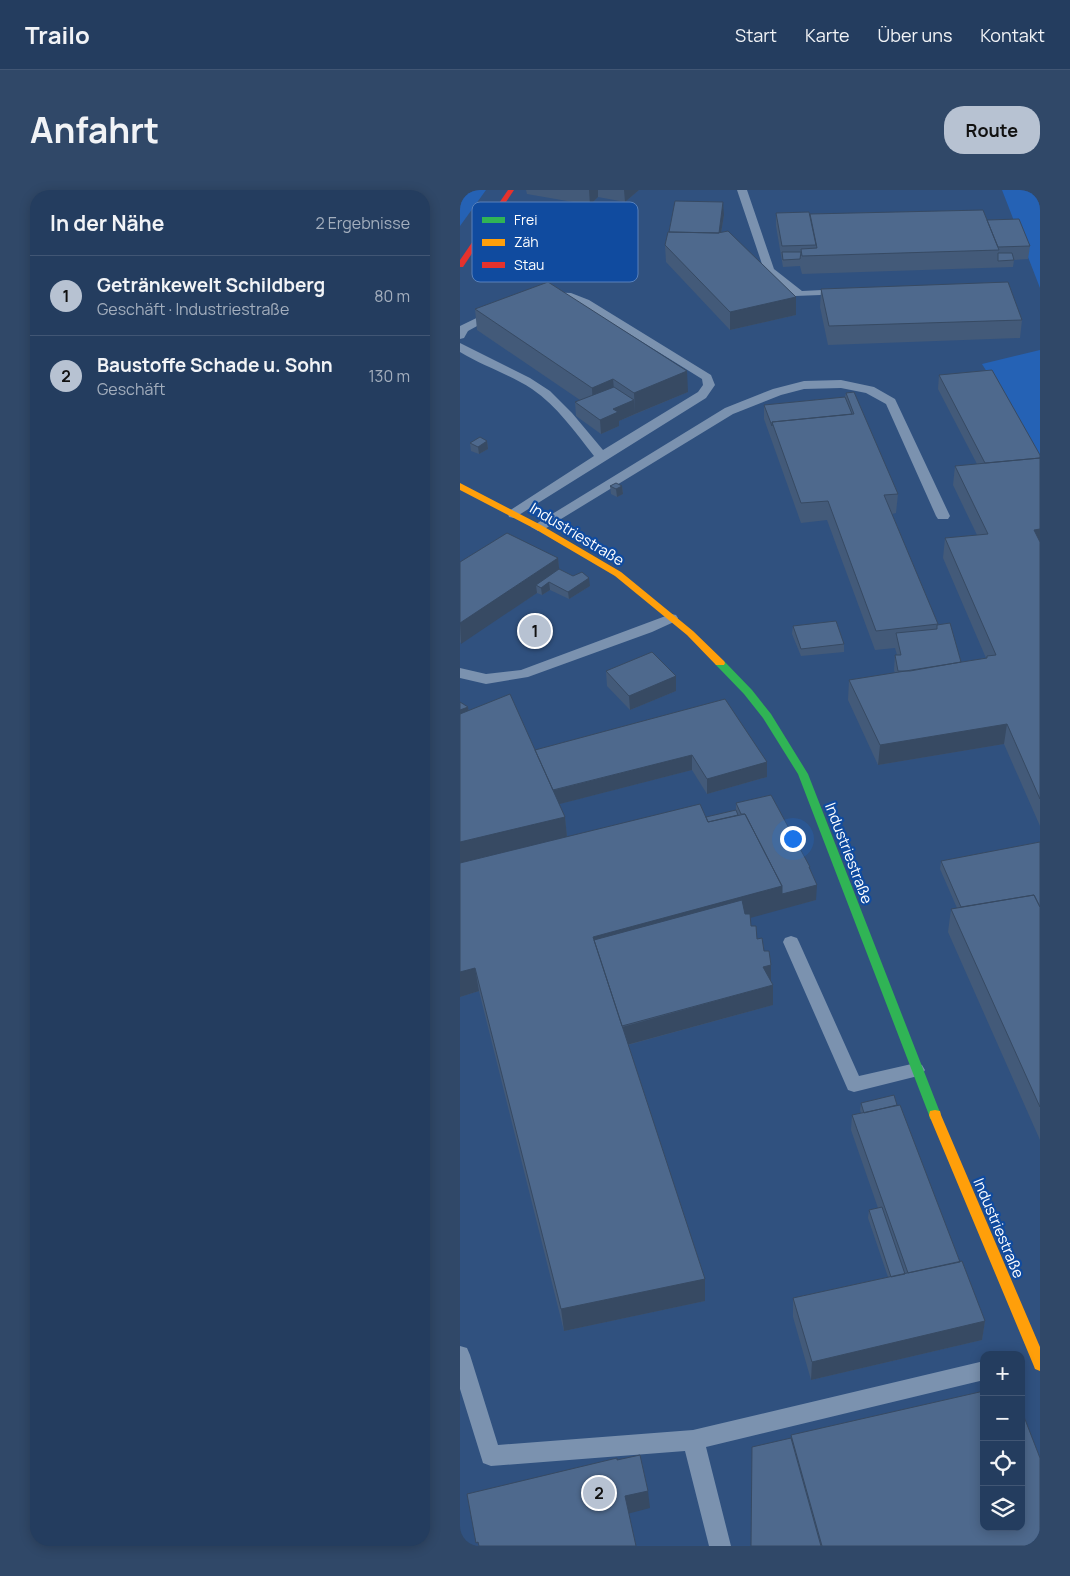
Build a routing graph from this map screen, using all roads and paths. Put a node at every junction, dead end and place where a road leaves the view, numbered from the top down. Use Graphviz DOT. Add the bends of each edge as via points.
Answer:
graph roads {
  1 [pos="510,190"];
  2 [pos="742,190"];
  3 [pos="502,202"];
  4 [pos="472,247"];
  5 [pos="460,265"];
  6 [pos="856,292"];
  7 [pos="534,296"];
  8 [pos="507,307"];
  9 [pos="460,336"];
  10 [pos="460,346"];
  11 [pos="602,457"];
  12 [pos="460,486"];
  13 [pos="514,514"];
  14 [pos="943,516"];
  15 [pos="538,527"];
  16 [pos="671,618"];
  17 [pos="460,673"];
  18 [pos="790,942"];
  19 [pos="916,1070"];
  20 [pos="460,1355"];
  21 [pos="1033,1360"];
  22 [pos="980,1371"];
  23 [pos="693,1440"];
  24 [pos="720,1546"];
  1 -- 3 [label="street"];
  2 -- 6 [label="lane" via="769,270 799,294"];
  4 -- 5 [label="street"];
  7 -- 11 [label="lane" via="555,294 585,302 707,377 709,385 702,395"];
  8 -- 9 [label="lane" via="463,329"];
  10 -- 11 [label="lane" via="546,394"];
  11 -- 13 [label="lane"];
  12 -- 13 [label="street, Industriestraße"];
  13 -- 15 [label="street, Industriestraße"];
  14 -- 15 [label="lane" via="891,402 870,390 804,385 729,411"];
  15 -- 16 [label="street, Industriestraße" via="618,574"];
  16 -- 17 [label="lane" via="522,674 486,679"];
  16 -- 19 [label="street, Industriestraße" via="748,692 767,716 802,774"];
  18 -- 19 [label="lane" via="854,1086"];
  19 -- 21 [label="street, Industriestraße"];
  20 -- 23 [label="lane" via="491,1456"];
  22 -- 23 [label="lane"];
  23 -- 24 [label="lane"];
}
